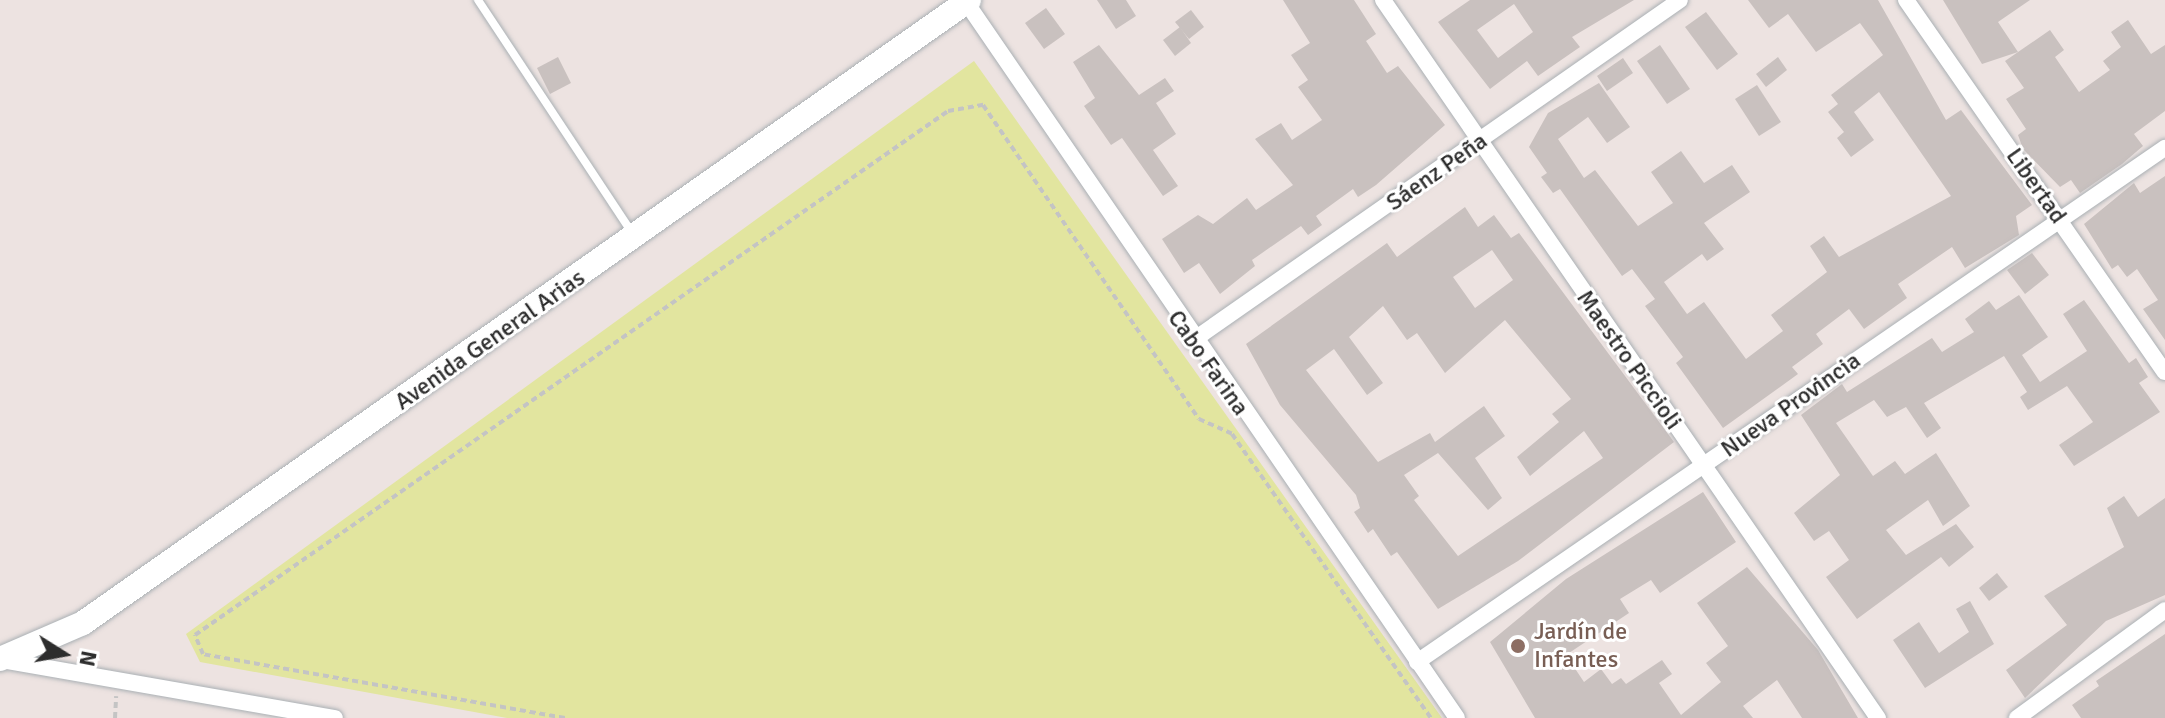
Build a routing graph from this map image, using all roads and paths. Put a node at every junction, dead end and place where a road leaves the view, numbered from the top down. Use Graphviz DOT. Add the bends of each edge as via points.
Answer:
graph roads {
  1 [pos="478,0"];
  2 [pos="1383,0"];
  3 [pos="1680,0"];
  4 [pos="1906,0"];
  5 [pos="968,1"];
  6 [pos="1478,144"];
  7 [pos="2165,148"];
  8 [pos="2059,220"];
  9 [pos="636,238"];
  10 [pos="1192,341"];
  11 [pos="2165,372"];
  12 [pos="1703,466"];
  13 [pos="2165,610"];
  14 [pos="0,660"];
  15 [pos="1417,662"];
  16 [pos="335,718"];
  17 [pos="565,718"];
  18 [pos="1431,718"];
  19 [pos="1457,718"];
  20 [pos="1878,718"];
  21 [pos="2017,718"];
  1 -- 9 [label="lane"];
  2 -- 6 [label="street, Maestro Piccioli"];
  3 -- 6 [label="street, Sáenz Peña"];
  4 -- 8 [label="street, Libertad"];
  5 -- 9 [label="main road, Avenida General Arias"];
  5 -- 10 [label="street, Cabo Farina"];
  6 -- 10 [label="street, Sáenz Peña"];
  6 -- 12 [label="street, Maestro Piccioli"];
  7 -- 8 [label="street, Nueva Provincia"];
  8 -- 11 [label="street, Libertad"];
  8 -- 12 [label="street, Nueva Provincia"];
  9 -- 14 [label="main road, Avenida General Arias" via="83,623"];
  10 -- 15 [label="street, Cabo Farina"];
  12 -- 15 [label="street, Nueva Provincia"];
  12 -- 20 [label="street, Maestro Piccioli"];
  13 -- 21 [label="street"];
  14 -- 16 [label="street"];
  15 -- 19 [label="street, Cabo Farina"];
  17 -- 18 [label="path" via="203,654 195,635 948,111 983,105 1199,419 1232,434"];
}
